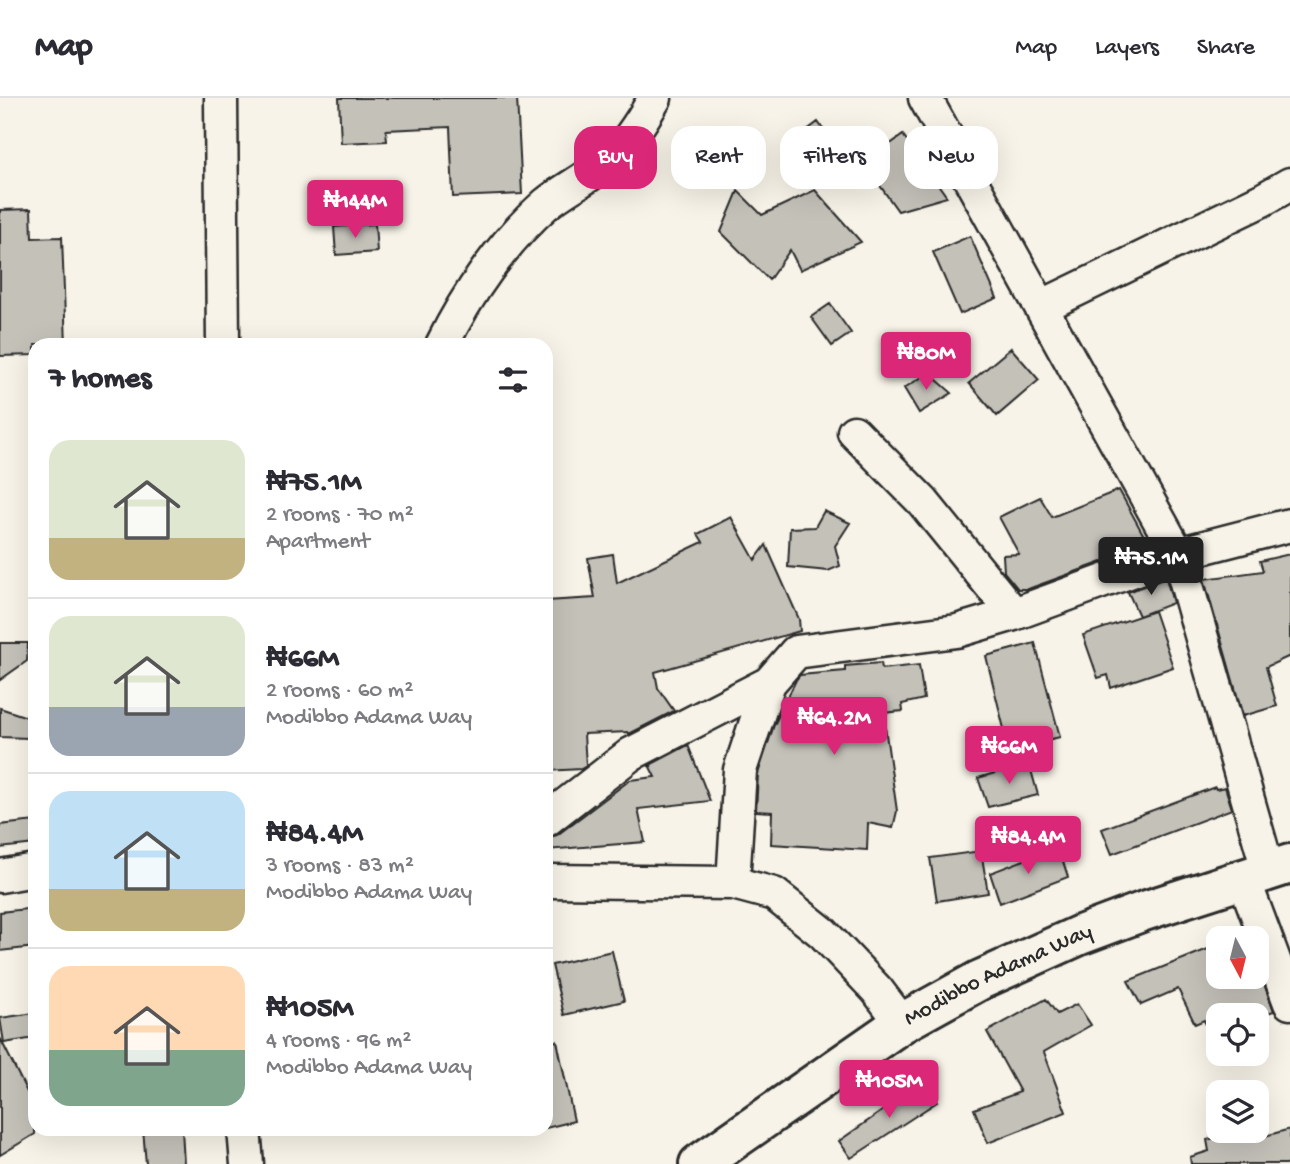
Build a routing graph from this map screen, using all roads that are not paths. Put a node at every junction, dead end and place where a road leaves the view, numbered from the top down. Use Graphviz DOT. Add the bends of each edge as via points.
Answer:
graph roads {
  1 [pos="221,98"];
  2 [pos="655,98"];
  3 [pos="925,98"];
  4 [pos="1290,184"];
  5 [pos="1043,306"];
  6 [pos="223,338"];
  7 [pos="445,338"];
  8 [pos="853,432"];
  9 [pos="1290,525"];
  10 [pos="1178,554"];
  11 [pos="1014,614"];
  12 [pos="769,683"];
  13 [pos="553,815"];
  14 [pos="1267,870"];
  15 [pos="28,871"];
  16 [pos="0,876"];
  17 [pos="553,881"];
  18 [pos="733,883"];
  19 [pos="1290,1003"];
  20 [pos="902,1023"];
  21 [pos="245,1136"];
  22 [pos="247,1164"];
  23 [pos="699,1164"];
  1 -- 6 [label="street"];
  2 -- 7 [label="street" via="637,130 602,167 547,204 511,241 457,314"];
  3 -- 5 [label="street"];
  4 -- 5 [label="street"];
  5 -- 10 [label="street"];
  8 -- 11 [label="street" via="923,502"];
  9 -- 10 [label="street"];
  10 -- 11 [label="street"];
  10 -- 14 [label="street"];
  11 -- 12 [label="street" via="957,631 796,652"];
  12 -- 13 [label="street" via="631,754"];
  12 -- 18 [label="street" via="740,770"];
  14 -- 19 [label="street"];
  14 -- 20 [label="main road, Modibbo Adama Way" via="1080,934 980,980"];
  15 -- 16 [label="street"];
  17 -- 18 [label="street"];
  18 -- 20 [label="street" via="774,894 822,933"];
  20 -- 23 [label="main road, Modibbo Adama Way"];
  21 -- 22 [label="street"];
}
